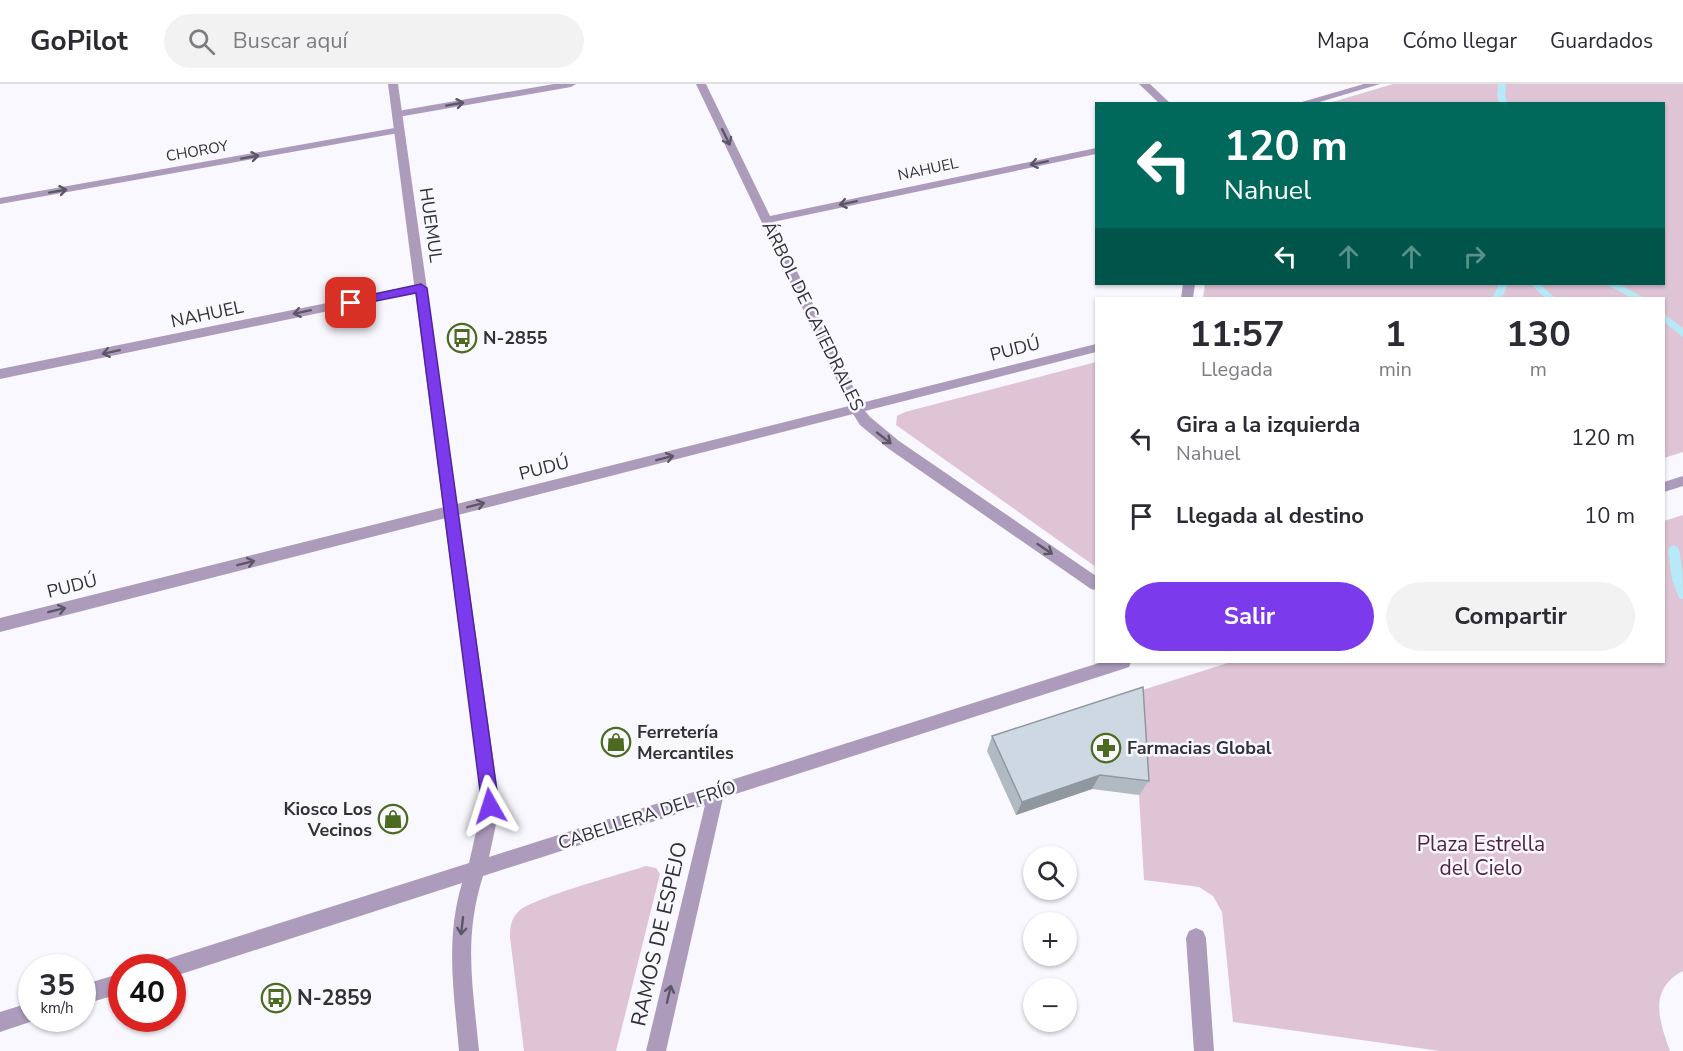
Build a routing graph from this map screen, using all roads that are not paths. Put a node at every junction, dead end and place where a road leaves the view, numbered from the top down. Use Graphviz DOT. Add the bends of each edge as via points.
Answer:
graph roads {
  1 [pos="393,84"];
  2 [pos="571,84"];
  3 [pos="701,84"];
  4 [pos="1144,84"];
  5 [pos="1375,84"];
  6 [pos="1164,102"];
  7 [pos="1308,102"];
  8 [pos="398,114"];
  9 [pos="400,130"];
  10 [pos="1095,151"];
  11 [pos="0,201"];
  12 [pos="766,220"];
  13 [pos="421,288"];
  14 [pos="1095,348"];
  15 [pos="0,375"];
  16 [pos="857,409"];
  17 [pos="1683,481"];
  18 [pos="1665,487"];
  19 [pos="452,511"];
  20 [pos="1095,583"];
  21 [pos="0,625"];
  22 [pos="1120,663"];
  23 [pos="716,793"];
  24 [pos="477,870"];
  25 [pos="1196,938"];
  26 [pos="186,963"];
  27 [pos="18,1016"];
  28 [pos="0,1022"];
  29 [pos="469,1051"];
  30 [pos="656,1051"];
  31 [pos="1204,1051"];
  1 -- 8 [label="street, HUEMUL"];
  8 -- 2 [label="street, one-way"];
  3 -- 12 [label="street, ÁRBOL DE CATEDRALES, one-way"];
  4 -- 6 [label="street"];
  5 -- 7 [label="street"];
  8 -- 9 [label="street, HUEMUL"];
  11 -- 9 [label="street, CHOROY, one-way"];
  9 -- 13 [label="street, HUEMUL"];
  10 -- 12 [label="street, NAHUEL, one-way"];
  12 -- 16 [label="street, ÁRBOL DE CATEDRALES"];
  13 -- 15 [label="street, NAHUEL, one-way"];
  13 -- 19 [label="street, HUEMUL"];
  14 -- 16 [label="street, PUDÚ"];
  19 -- 16 [label="street, PUDÚ, one-way"];
  16 -- 20 [label="street, ÁRBOL DE CATEDRALES, one-way" via="865,421 894,445"];
  17 -- 18 [label="street"];
  21 -- 19 [label="street, PUDÚ, one-way"];
  19 -- 24 [label="street, HUEMUL" via="490,806 487,837"];
  22 -- 23 [label="street, CABELLERA DEL FRÍO"];
  23 -- 24 [label="street, CABELLERA DEL FRÍO"];
  30 -- 23 [label="street, RAMOS DE ESPEJO, one-way"];
  24 -- 26 [label="street, CABELLERA DEL FRÍO"];
  24 -- 29 [label="street, one-way" via="461,932"];
  25 -- 31 [label="street"];
  27 -- 28 [label="street"];
}
